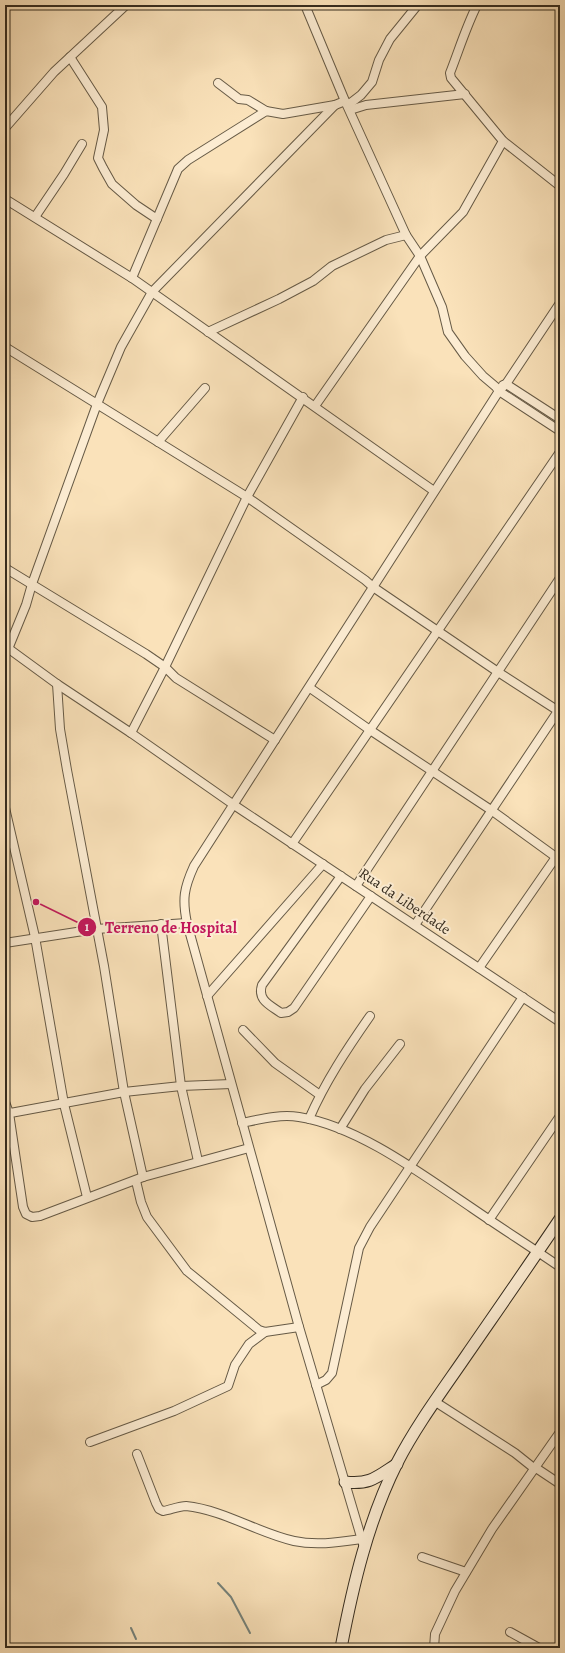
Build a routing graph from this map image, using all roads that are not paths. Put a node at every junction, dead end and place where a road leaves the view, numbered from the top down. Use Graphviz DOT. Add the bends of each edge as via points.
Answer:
graph roads {
  1 [pos="126,5"];
  2 [pos="305,5"];
  3 [pos="477,5"];
  4 [pos="416,7"];
  5 [pos="70,57"];
  6 [pos="218,83"];
  7 [pos="465,94"];
  8 [pos="361,95"];
  9 [pos="335,105"];
  10 [pos="348,105"];
  11 [pos="366,105"];
  12 [pos="266,111"];
  13 [pos="5,128"];
  14 [pos="503,141"];
  15 [pos="82,144"];
  16 [pos="560,186"];
  17 [pos="5,199"];
  18 [pos="36,217"];
  19 [pos="157,219"];
  20 [pos="406,235"];
  21 [pos="420,256"];
  22 [pos="132,278"];
  23 [pos="152,292"];
  24 [pos="560,303"];
  25 [pos="208,332"];
  26 [pos="5,347"];
  27 [pos="506,384"];
  28 [pos="205,388"];
  29 [pos="497,389"];
  30 [pos="303,397"];
  31 [pos="97,404"];
  32 [pos="315,406"];
  33 [pos="560,419"];
  34 [pos="560,431"];
  35 [pos="158,442"];
  36 [pos="560,452"];
  37 [pos="434,491"];
  38 [pos="247,497"];
  39 [pos="5,568"];
  40 [pos="560,578"];
  41 [pos="32,584"];
  42 [pos="373,587"];
  43 [pos="437,630"];
  44 [pos="7,647"];
  45 [pos="165,667"];
  46 [pos="498,672"];
  47 [pos="57,684"];
  48 [pos="310,688"];
  49 [pos="559,710"];
  50 [pos="370,730"];
  51 [pos="131,733"];
  52 [pos="275,740"];
  53 [pos="432,771"];
  54 [pos="234,805"];
  55 [pos="5,808"];
  56 [pos="491,810"];
  57 [pos="292,844"];
  58 [pos="558,858"];
  59 [pos="323,864"];
  60 [pos="341,876"];
  61 [pos="356,886"];
  62 [pos="371,896"];
  63 [pos="187,923"];
  64 [pos="161,924"];
  65 [pos="415,925"];
  66 [pos="96,929"];
  67 [pos="35,937"];
  68 [pos="5,943"];
  69 [pos="479,968"];
  70 [pos="207,996"];
  71 [pos="523,997"];
  72 [pos="370,1016"];
  73 [pos="560,1022"];
  74 [pos="243,1030"];
  75 [pos="400,1044"];
  76 [pos="232,1084"];
  77 [pos="181,1086"];
  78 [pos="124,1092"];
  79 [pos="320,1095"];
  80 [pos="5,1102"];
  81 [pos="64,1104"];
  82 [pos="7,1113"];
  83 [pos="560,1116"];
  84 [pos="309,1119"];
  85 [pos="242,1123"];
  86 [pos="340,1129"];
  87 [pos="249,1148"];
  88 [pos="198,1161"];
  89 [pos="410,1166"];
  90 [pos="140,1179"];
  91 [pos="88,1197"];
  92 [pos="560,1219"];
  93 [pos="489,1220"];
  94 [pos="538,1252"];
  95 [pos="560,1267"];
  96 [pos="299,1327"];
  97 [pos="265,1332"];
  98 [pos="316,1385"];
  99 [pos="434,1401"];
  100 [pos="560,1432"];
  101 [pos="90,1442"];
  102 [pos="137,1454"];
  103 [pos="397,1464"];
  104 [pos="535,1469"];
  105 [pos="345,1482"];
  106 [pos="560,1484"];
  107 [pos="363,1543"];
  108 [pos="422,1557"];
  109 [pos="466,1572"];
  110 [pos="510,1632"];
  111 [pos="341,1648"];
  112 [pos="434,1648"];
  113 [pos="539,1648"];
  1 -- 5 [label="street"];
  2 -- 10 [label="street"];
  3 -- 7 [label="street" via="450,73 451,78"];
  4 -- 8 [label="street" via="390,39 379,60 372,82"];
  5 -- 13 [label="street"];
  5 -- 19 [label="street" via="102,107 104,130 98,158 103,168 112,184"];
  6 -- 12 [label="street" via="239,99 248,100"];
  7 -- 11 [label="street"];
  7 -- 14 [label="street"];
  8 -- 10 [label="street"];
  8 -- 11 [label="street"];
  9 -- 10 [label="street"];
  9 -- 12 [label="street" via="283,114"];
  9 -- 23 [label="street"];
  10 -- 11 [label="street"];
  10 -- 20 [label="street"];
  12 -- 19 [label="street" via="178,168"];
  14 -- 16 [label="street"];
  14 -- 21 [label="street" via="463,212"];
  15 -- 18 [label="street"];
  17 -- 18 [label="street"];
  18 -- 22 [label="street"];
  19 -- 22 [label="street"];
  20 -- 21 [label="street"];
  20 -- 25 [label="street" via="386,240 332,266 313,281"];
  21 -- 29 [label="street" via="442,307 448,332 465,356"];
  21 -- 32 [label="street"];
  22 -- 23 [label="street"];
  23 -- 25 [label="street"];
  23 -- 31 [label="street" via="121,347"];
  24 -- 27 [label="street"];
  25 -- 30 [label="street"];
  26 -- 31 [label="street"];
  27 -- 29 [label="street"];
  27 -- 33 [label="street"];
  28 -- 35 [label="street"];
  29 -- 34 [label="street"];
  29 -- 37 [label="street"];
  30 -- 32 [label="street"];
  30 -- 38 [label="street"];
  31 -- 35 [label="street"];
  31 -- 41 [label="street"];
  32 -- 37 [label="street"];
  35 -- 38 [label="street"];
  36 -- 43 [label="street"];
  37 -- 42 [label="street"];
  38 -- 42 [label="street"];
  38 -- 45 [label="street"];
  39 -- 41 [label="street"];
  40 -- 46 [label="street"];
  41 -- 44 [label="street" via="26,606"];
  41 -- 45 [label="street"];
  42 -- 43 [label="street"];
  42 -- 48 [label="street"];
  43 -- 46 [label="street"];
  43 -- 50 [label="street"];
  44 -- 47 [label="street, Rua da Liberdade"];
  45 -- 51 [label="street"];
  45 -- 52 [label="street" via="176,678"];
  46 -- 49 [label="street"];
  46 -- 53 [label="street"];
  47 -- 51 [label="street, Rua da Liberdade"];
  47 -- 66 [label="street" via="60,729"];
  48 -- 50 [label="street"];
  48 -- 52 [label="street"];
  49 -- 56 [label="street"];
  50 -- 53 [label="street"];
  50 -- 57 [label="street"];
  51 -- 54 [label="street, Rua da Liberdade"];
  52 -- 54 [label="street"];
  53 -- 56 [label="street"];
  53 -- 61 [label="street"];
  54 -- 57 [label="street, Rua da Liberdade"];
  54 -- 63 [label="street" via="194,866 187,882 183,899"];
  55 -- 67 [label="street"];
  56 -- 58 [label="street"];
  56 -- 65 [label="street"];
  57 -- 59 [label="street, Rua da Liberdade"];
  58 -- 69 [label="street"];
  59 -- 60 [label="street, Rua da Liberdade"];
  59 -- 70 [label="street"];
  60 -- 61 [label="street, Rua da Liberdade"];
  60 -- 62 [label="street" via="262,985 262,998 281,1013 294,1008"];
  61 -- 62 [label="street, Rua da Liberdade"];
  62 -- 65 [label="street, Rua da Liberdade"];
  63 -- 64 [label="street"];
  63 -- 70 [label="street"];
  64 -- 66 [label="street"];
  64 -- 77 [label="street"];
  65 -- 69 [label="street, Rua da Liberdade"];
  66 -- 67 [label="street"];
  66 -- 78 [label="street"];
  67 -- 68 [label="street"];
  67 -- 81 [label="street"];
  69 -- 71 [label="street, Rua da Liberdade"];
  70 -- 76 [label="street"];
  71 -- 73 [label="street, Rua da Liberdade"];
  71 -- 89 [label="street"];
  72 -- 79 [label="street"];
  74 -- 79 [label="street" via="275,1063"];
  75 -- 86 [label="street" via="365,1089"];
  76 -- 77 [label="street"];
  76 -- 85 [label="street"];
  77 -- 78 [label="street"];
  77 -- 88 [label="street"];
  78 -- 81 [label="street"];
  78 -- 90 [label="street"];
  79 -- 84 [label="street"];
  80 -- 82 [label="street"];
  81 -- 82 [label="street"];
  81 -- 91 [label="street"];
  82 -- 91 [label="street" via="26,1214 32,1217 40,1216"];
  83 -- 93 [label="street"];
  84 -- 85 [label="street" via="272,1117"];
  84 -- 86 [label="street"];
  85 -- 87 [label="street"];
  86 -- 89 [label="street"];
  87 -- 88 [label="street"];
  87 -- 96 [label="street"];
  88 -- 90 [label="street"];
  89 -- 93 [label="street"];
  89 -- 98 [label="street" via="359,1248 332,1372 326,1380"];
  90 -- 91 [label="street"];
  90 -- 97 [label="street" via="141,1202 147,1217 187,1271 259,1330"];
  92 -- 94 [label="main road"];
  93 -- 94 [label="street"];
  94 -- 95 [label="street"];
  94 -- 99 [label="main road"];
  96 -- 97 [label="street"];
  96 -- 98 [label="street"];
  97 -- 101 [label="street" via="249,1344 235,1365 228,1386 174,1411"];
  98 -- 105 [label="street"];
  99 -- 103 [label="main road"];
  99 -- 104 [label="street" via="515,1453"];
  100 -- 104 [label="street"];
  102 -- 107 [label="street" via="156,1503 162,1511 184,1506 202,1509 295,1541 327,1544"];
  103 -- 105 [label="main road" via="368,1482"];
  103 -- 107 [label="main road"];
  104 -- 106 [label="street"];
  104 -- 109 [label="street" via="492,1529"];
  105 -- 107 [label="street"];
  107 -- 111 [label="main road"];
  108 -- 109 [label="street"];
  109 -- 112 [label="street" via="443,1615 435,1634"];
  110 -- 113 [label="street"];
}
